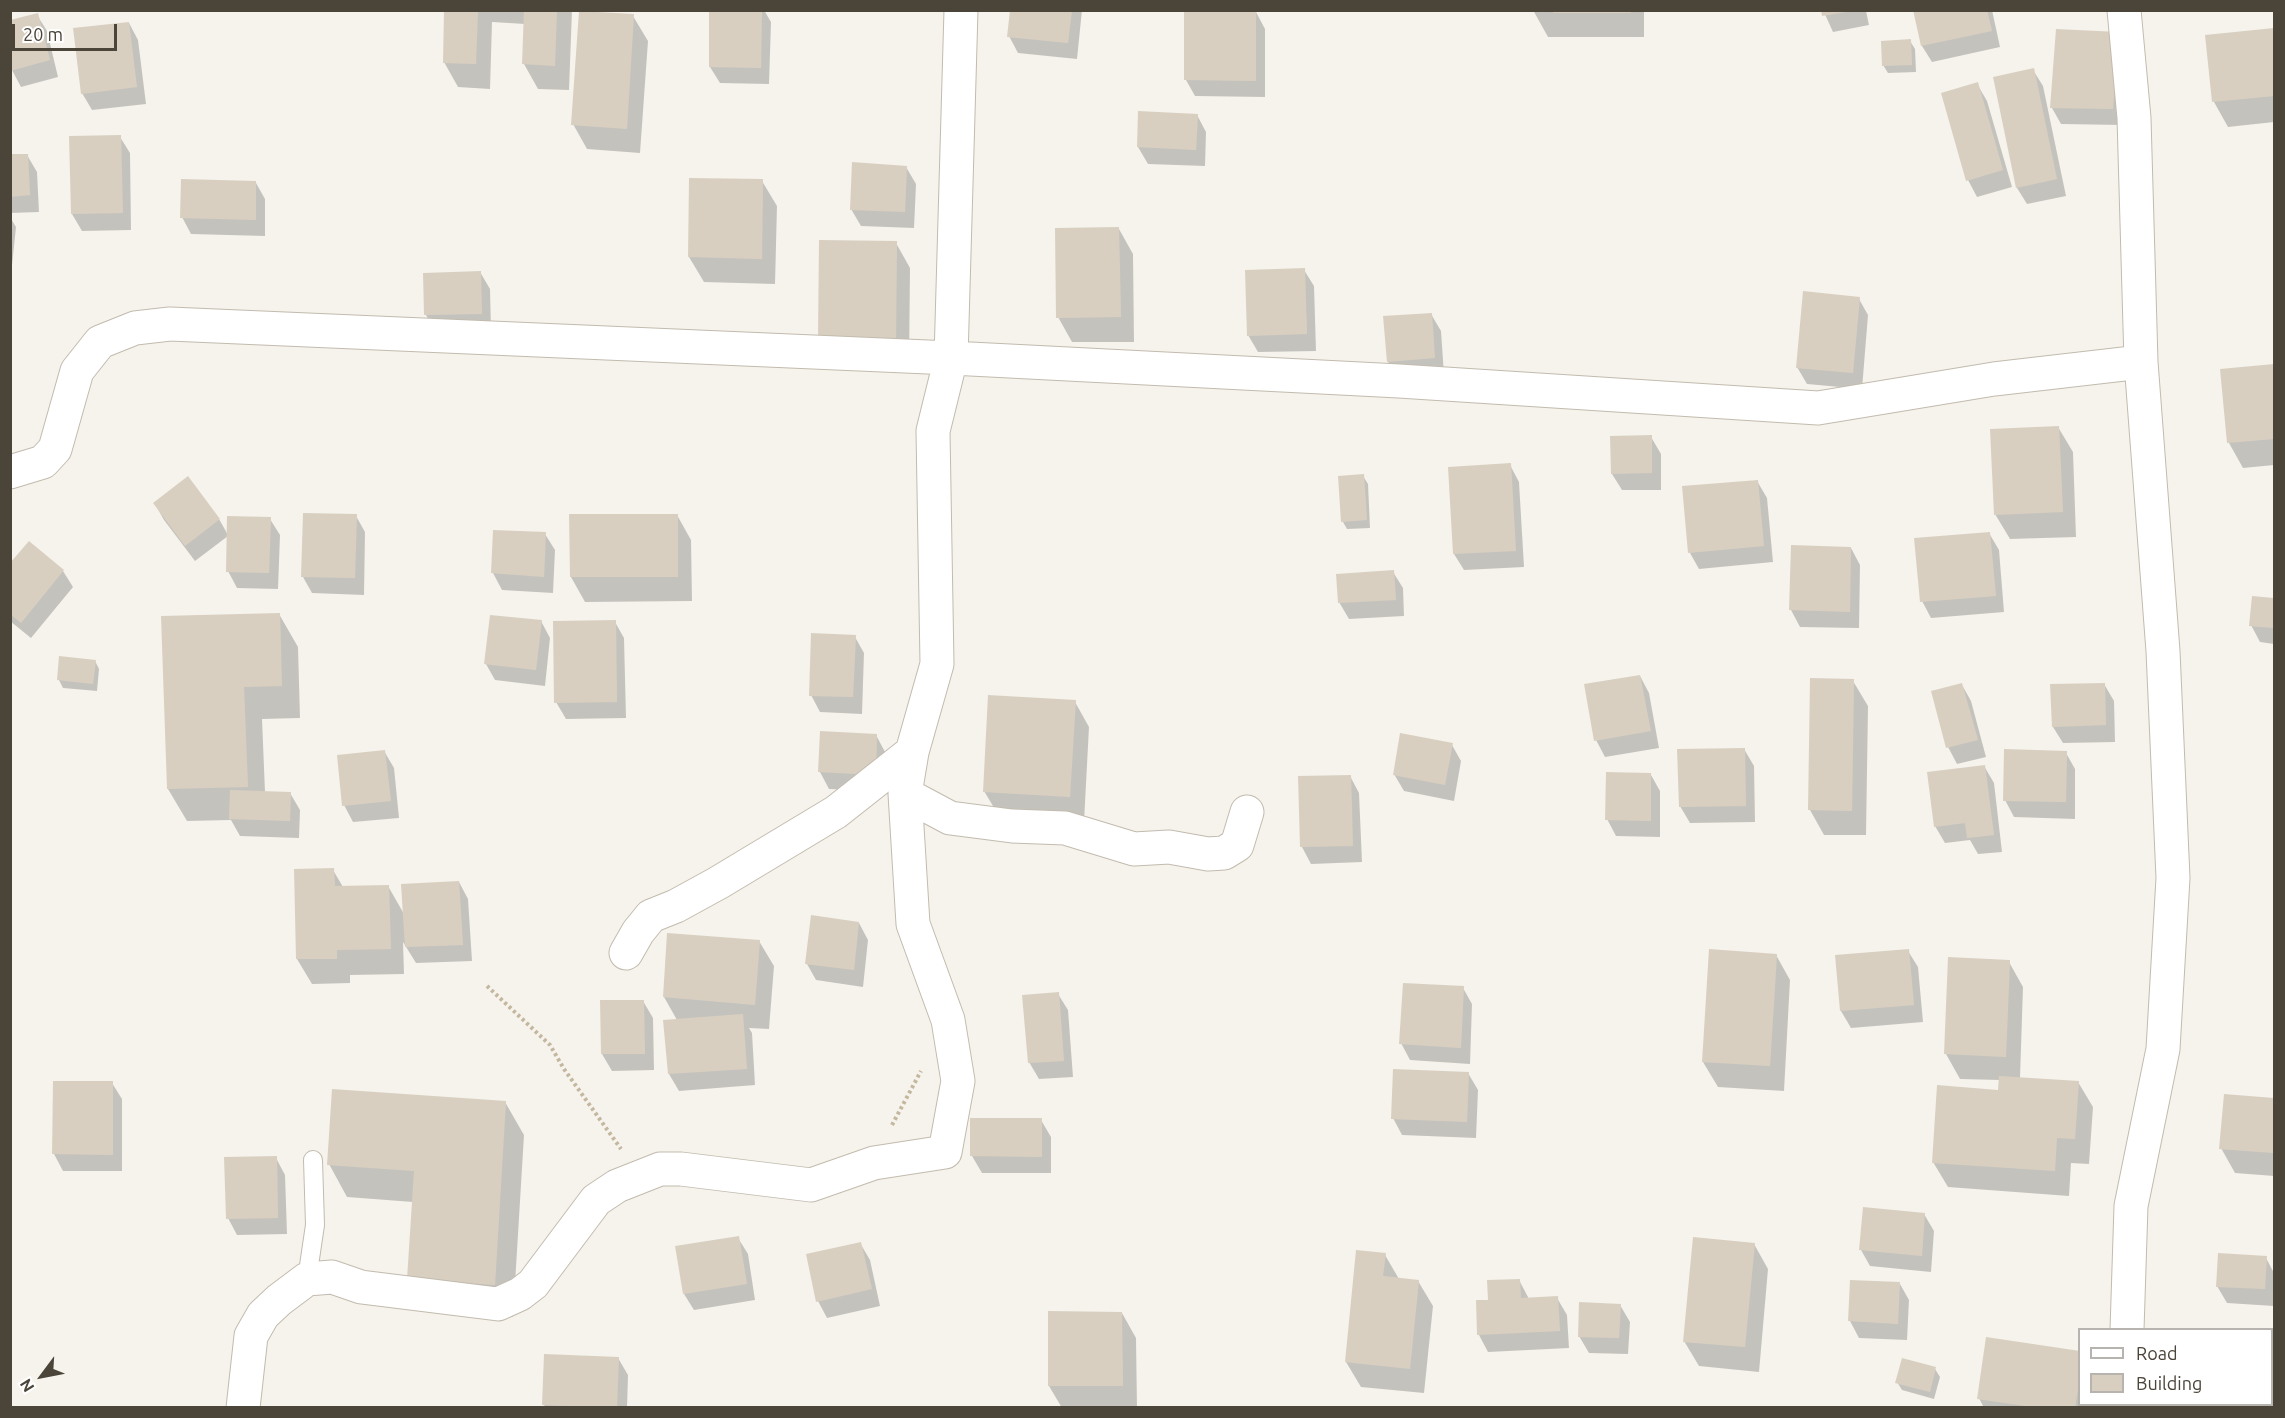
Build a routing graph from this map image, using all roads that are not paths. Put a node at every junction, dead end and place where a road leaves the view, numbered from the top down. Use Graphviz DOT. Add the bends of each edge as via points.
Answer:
graph roads {
  1 [pos="961,10"];
  2 [pos="2124,10"];
  3 [pos="951,358"];
  4 [pos="2141,362"];
  5 [pos="10,472"];
  6 [pos="912,752"];
  7 [pos="905,794"];
  8 [pos="1247,812"];
  9 [pos="626,953"];
  10 [pos="313,1160"];
  11 [pos="307,1279"];
  12 [pos="2127,1328"];
  13 [pos="243,1407"];
  1 -- 3 [label="street"];
  2 -- 4 [label="street" via="2134,118"];
  3 -- 4 [label="street" via="1818,408 1994,379"];
  3 -- 5 [label="street" via="170,324 135,328 100,342 77,370 55,448 43,462"];
  3 -- 6 [label="street" via="933,431 937,664"];
  4 -- 12 [label="street" via="2163,651 2174,878 2163,1048 2131,1206"];
  6 -- 7 [label="street"];
  6 -- 9 [label="street" via="836,812 718,883 651,916"];
  7 -- 8 [label="street" via="950,818 1065,828 1134,849 1168,847 1208,854 1224,853 1237,845"];
  7 -- 11 [label="street" via="913,924 948,1020 957,1081 945,1152 874,1163 811,1185 660,1169 617,1186 596,1200 533,1284 498,1304 361,1287 332,1277"];
  10 -- 11 [label="lane" via="315,1225"];
  11 -- 13 [label="street" via="263,1315 251,1336"];
}
